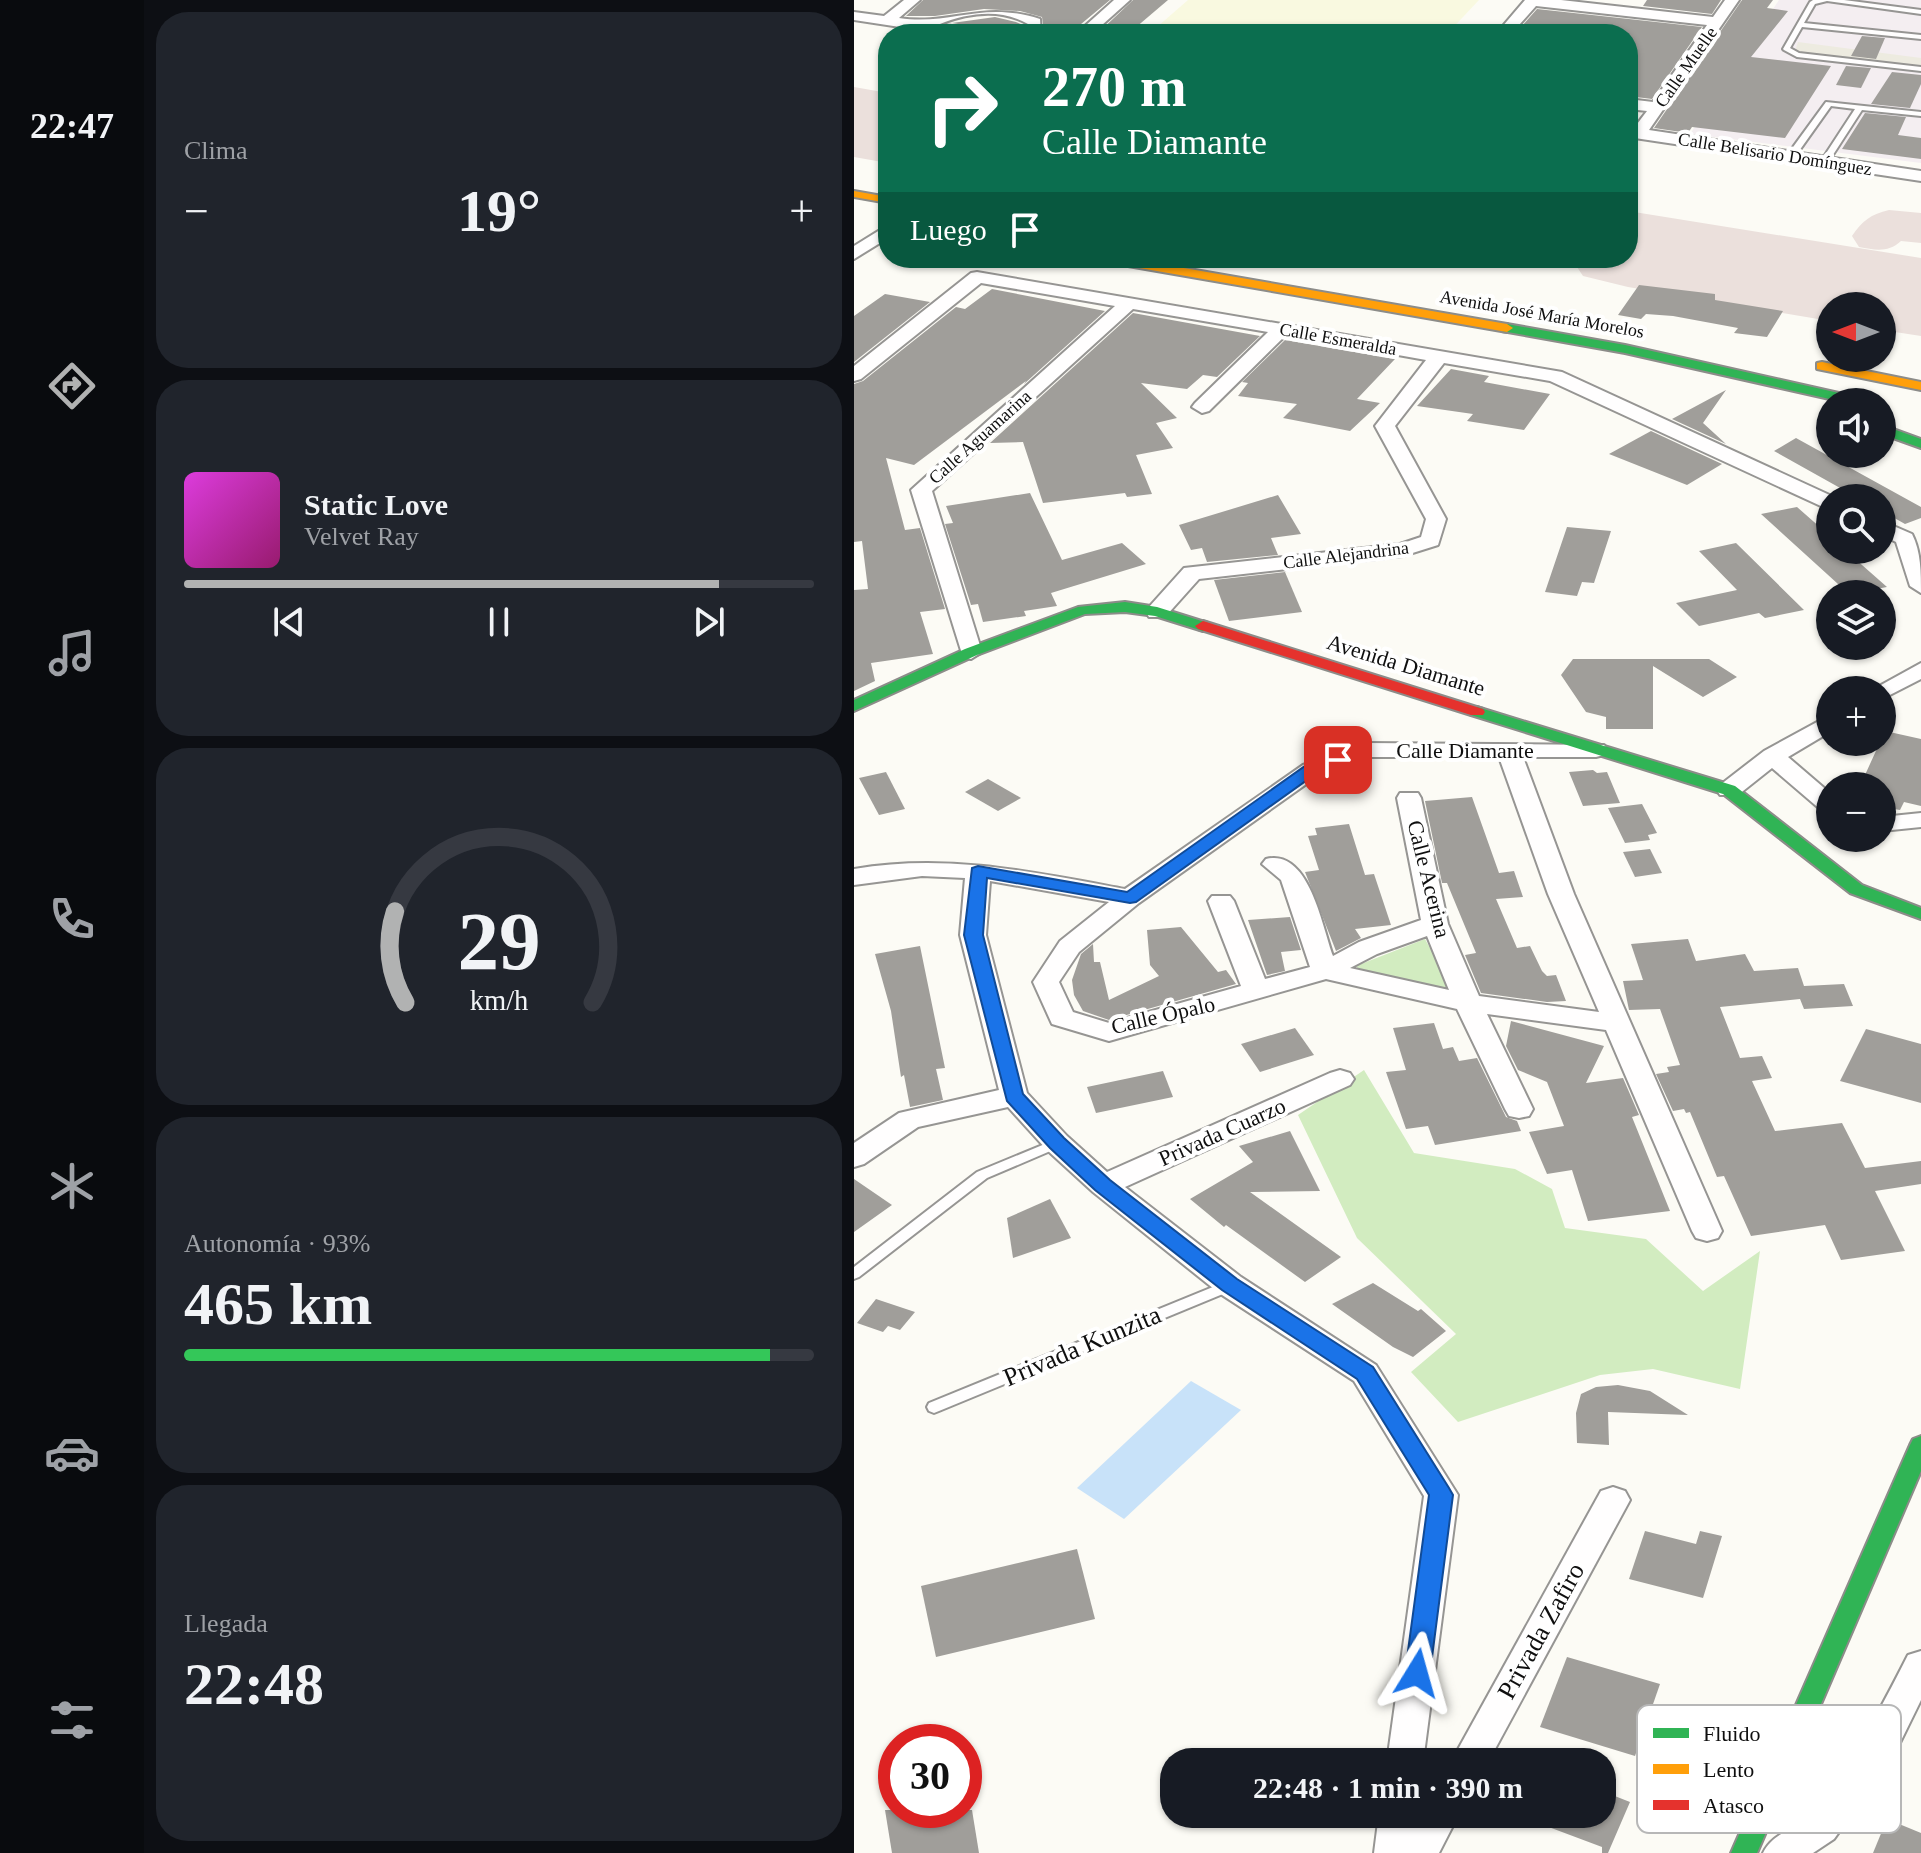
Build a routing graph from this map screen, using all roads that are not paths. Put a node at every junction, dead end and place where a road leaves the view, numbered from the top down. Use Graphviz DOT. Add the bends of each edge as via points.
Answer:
graph roads {
  1 [pos="913,0"];
  2 [pos="1026,0"];
  3 [pos="1123,0"];
  4 [pos="1827,0"];
  5 [pos="1533,1"];
  6 [pos="1006,7"];
  7 [pos="1623,7"];
  8 [pos="1725,11"];
  9 [pos="1921,12"];
  10 [pos="854,16"];
  11 [pos="887,21"];
  12 [pos="910,24"];
  13 [pos="929,24"];
  14 [pos="1035,24"];
  15 [pos="1095,24"];
  16 [pos="1512,24"];
  17 [pos="1800,25"];
  18 [pos="1921,37"];
  19 [pos="1921,69"];
  20 [pos="1638,105"];
  21 [pos="1657,107"];
  22 [pos="1860,107"];
  23 [pos="1921,114"];
  24 [pos="1638,128"];
  25 [pos="1638,133"];
  26 [pos="1791,156"];
  27 [pos="1825,161"];
  28 [pos="1921,176"];
  29 [pos="854,194"];
  30 [pos="878,198"];
  31 [pos="878,229"];
  32 [pos="854,254"];
  33 [pos="1162,268"];
  34 [pos="1129,303"];
  35 [pos="1281,330"];
  36 [pos="1439,356"];
  37 [pos="1801,362"];
  38 [pos="1732,372"];
  39 [pos="854,375"];
  40 [pos="1862,375"];
  41 [pos="1921,386"];
  42 [pos="1816,392"];
  43 [pos="1921,395"];
  44 [pos="1816,404"];
  45 [pos="1202,407"];
  46 [pos="1896,434"];
  47 [pos="1921,444"];
  48 [pos="1816,497"];
  49 [pos="1896,534"];
  50 [pos="1921,586"];
  51 [pos="1157,612"];
  52 [pos="971,652"];
  53 [pos="1921,670"];
  54 [pos="1896,684"];
  55 [pos="854,706"];
  56 [pos="1816,730"];
  57 [pos="1596,750"];
  58 [pos="1509,752"];
  59 [pos="1772,756"];
  60 [pos="1729,790"];
  61 [pos="1816,793"];
  62 [pos="1409,798"];
  63 [pos="1921,820"];
  64 [pos="1896,823"];
  65 [pos="1275,864"];
  66 [pos="978,871"];
  67 [pos="854,877"];
  68 [pos="1130,898"];
  69 [pos="1221,901"];
  70 [pos="1921,914"];
  71 [pos="1435,924"];
  72 [pos="1325,971"];
  73 [pos="1256,991"];
  74 [pos="1468,1003"];
  75 [pos="1615,1023"];
  76 [pos="1340,1079"];
  77 [pos="1014,1096"];
  78 [pos="1519,1109"];
  79 [pos="1057,1143"];
  80 [pos="854,1157"];
  81 [pos="1103,1185"];
  82 [pos="1707,1231"];
  83 [pos="854,1274"];
  84 [pos="1230,1285"];
  85 [pos="934,1407"];
  86 [pos="1921,1445"];
  87 [pos="1613,1500"];
  88 [pos="1921,1665"];
  89 [pos="1808,1705"];
  90 [pos="1901,1705"];
  91 [pos="1407,1748"];
  92 [pos="1477,1748"];
  93 [pos="1396,1828"];
  94 [pos="1432,1828"];
  95 [pos="1753,1833"];
  96 [pos="1813,1833"];
  97 [pos="1393,1853"];
  98 [pos="1419,1853"];
  99 [pos="1744,1853"];
  100 [pos="1782,1853"];
  1 -- 11 [label="street"];
  2 -- 6 [label="street"];
  3 -- 15 [label="street"];
  4 -- 9 [label="lane"];
  4 -- 17 [label="lane" via="1813,2"];
  5 -- 7 [label="street"];
  5 -- 16 [label="street"];
  6 -- 13 [label="street" via="961,12"];
  6 -- 14 [label="street"];
  7 -- 8 [label="street"];
  8 -- 21 [label="street, Calle Muelle"];
  10 -- 11 [label="street"];
  11 -- 12 [label="street"];
  17 -- 18 [label="lane"];
  17 -- 19 [label="lane" via="1786,49 1797,55"];
  20 -- 21 [label="street"];
  21 -- 24 [label="street, Calle Muelle"];
  22 -- 23 [label="lane"];
  22 -- 26 [label="lane" via="1829,104"];
  22 -- 27 [label="lane"];
  25 -- 26 [label="street, Calle Belisario Domínguez"];
  26 -- 27 [label="street, Calle Belisario Domínguez"];
  27 -- 28 [label="street, Calle Belisario Domínguez"];
  29 -- 30 [label="main road"];
  31 -- 32 [label="street"];
  33 -- 38 [label="main road, Avenida José María Morelos"];
  34 -- 35 [label="street, Calle Esmeralda"];
  34 -- 39 [label="street, Calle Esmeralda" via="977,277"];
  34 -- 52 [label="street, Calle Aguamarina" via="921,490"];
  35 -- 36 [label="street, Calle Esmeralda"];
  35 -- 45 [label="street"];
  36 -- 48 [label="street, Calle Esmeralda" via="1555,376"];
  36 -- 51 [label="street, Calle Alejandrina" via="1385,426 1436,519 1431,541 1403,550 1192,573"];
  37 -- 40 [label="main road"];
  38 -- 42 [label="main road"];
  38 -- 44 [label="main road"];
  40 -- 41 [label="main road"];
  40 -- 43 [label="main road"];
  46 -- 47 [label="main road"];
  49 -- 50 [label="street" via="1905,538"];
  51 -- 52 [label="main road, Avenida Diamante" via="1125,607 1083,610"];
  51 -- 57 [label="main road, Avenida Diamante"];
  52 -- 55 [label="main road, Avenida Diamante"];
  53 -- 54 [label="street"];
  56 -- 59 [label="street"];
  57 -- 58 [label="street, Calle Diamante"];
  57 -- 60 [label="main road, Avenida Diamante"];
  58 -- 68 [label="street, Calle Diamante" via="1366,750 1311,770"];
  58 -- 75 [label="street"];
  59 -- 60 [label="street"];
  59 -- 61 [label="street"];
  60 -- 70 [label="main road, Avenida Diamante" via="1856,889"];
  62 -- 71 [label="street, Calle Acerina"];
  63 -- 64 [label="street"];
  65 -- 72 [label="street" via="1292,876"];
  66 -- 67 [label="street"];
  66 -- 68 [label="street"];
  66 -- 77 [label="street" via="973,935"];
  68 -- 73 [label="street, Calle Ópalo" via="1069,947 1046,982 1062,1018 1109,1032"];
  69 -- 73 [label="street"];
  71 -- 72 [label="street, Calle Ópalo" via="1368,948"];
  71 -- 74 [label="street, Calle Acerina"];
  72 -- 73 [label="street, Calle Ópalo"];
  72 -- 74 [label="street, Calle Ópalo"];
  74 -- 75 [label="street, Calle Ópalo"];
  74 -- 78 [label="street, Calle Acerina"];
  75 -- 82 [label="street"];
  76 -- 81 [label="street, Privada Cuarzo"];
  77 -- 79 [label="street"];
  77 -- 80 [label="street" via="909,1120"];
  79 -- 81 [label="street"];
  79 -- 83 [label="lane" via="982,1175"];
  81 -- 84 [label="street"];
  84 -- 85 [label="lane, Privada Kunzita"];
  84 -- 91 [label="street" via="1365,1373 1441,1495"];
  86 -- 89 [label="main road"];
  87 -- 92 [label="street, Privada Zafiro"];
  88 -- 90 [label="street"];
  93 -- 97 [label="street"];
  94 -- 98 [label="street"];
  95 -- 99 [label="main road"];
  96 -- 100 [label="street"];
}
